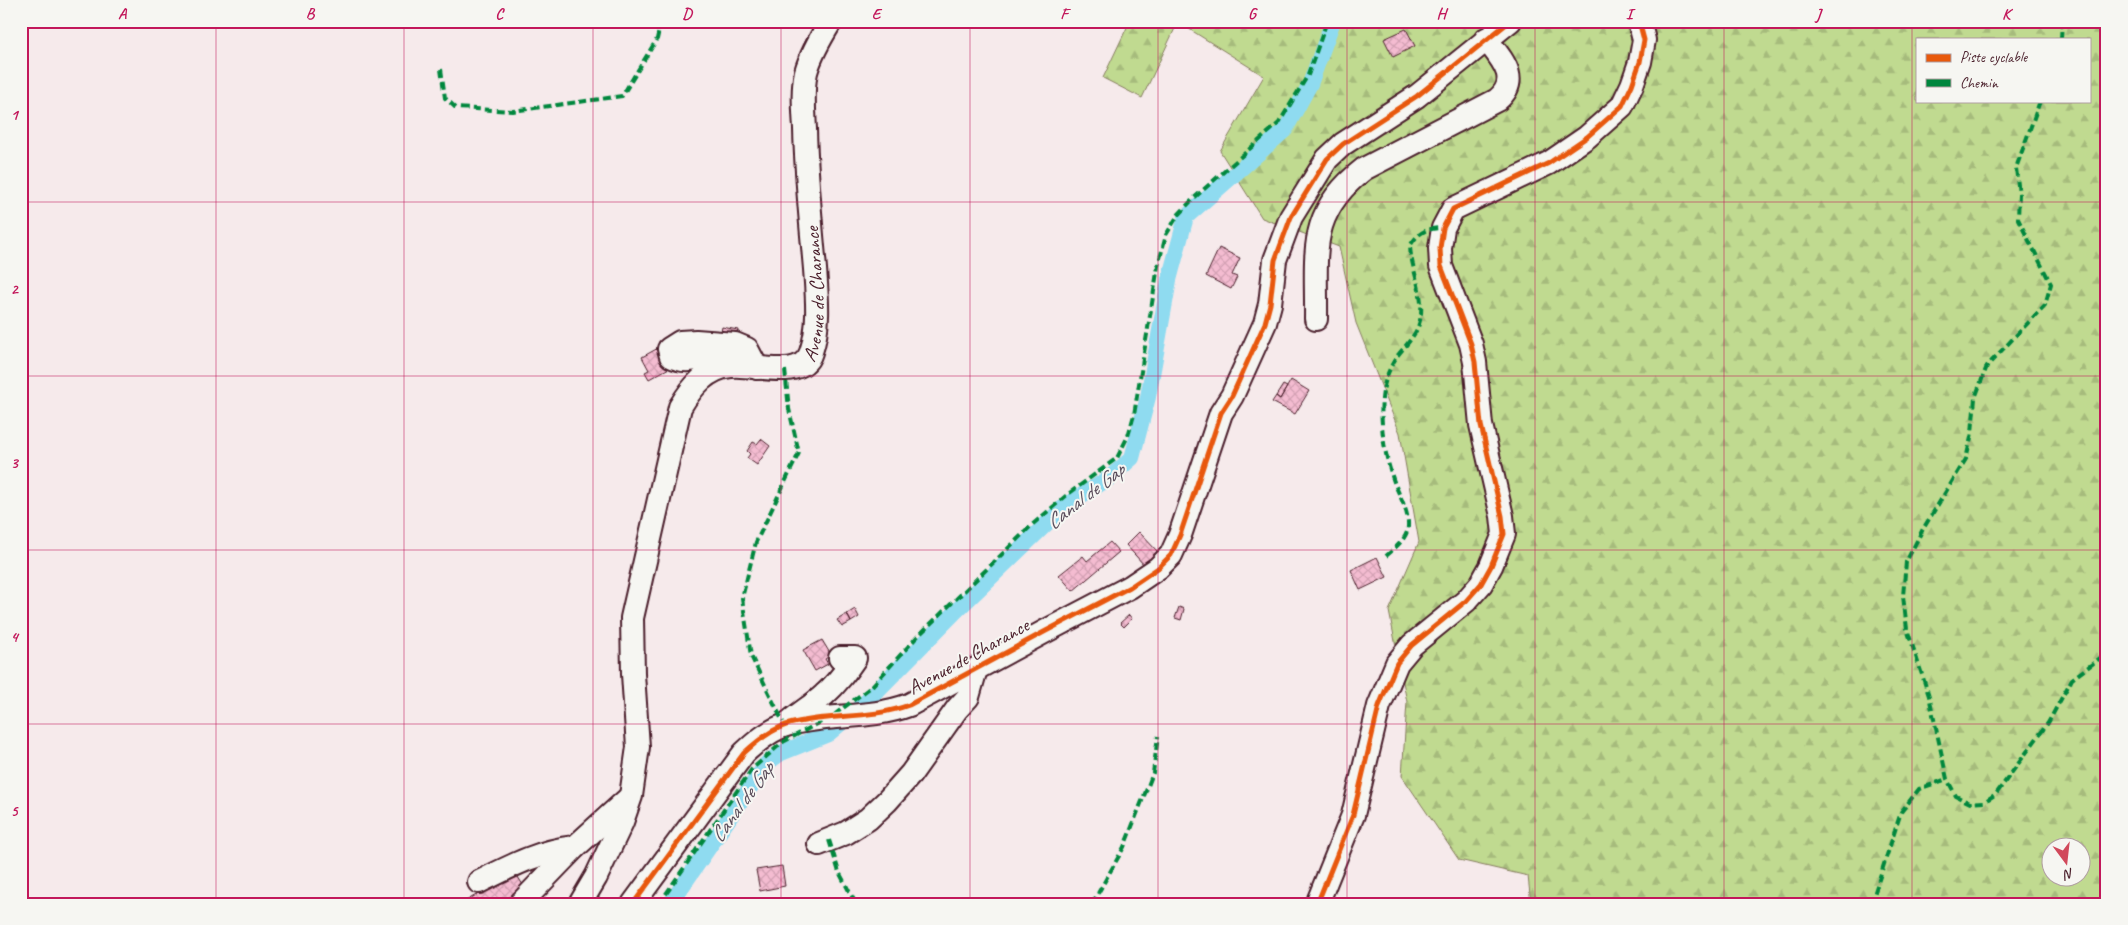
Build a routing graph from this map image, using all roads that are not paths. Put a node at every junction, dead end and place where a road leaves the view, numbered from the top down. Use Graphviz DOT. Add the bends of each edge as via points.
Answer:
graph roads {
  1 [pos="831,21"];
  2 [pos="1510,21"];
  3 [pos="1639,21"];
  4 [pos="1486,39"];
  5 [pos="1316,319"];
  6 [pos="732,366"];
  7 [pos="757,368"];
  8 [pos="840,658"];
  9 [pos="976,669"];
  10 [pos="786,726"];
  11 [pos="631,796"];
  12 [pos="819,844"];
  13 [pos="574,847"];
  14 [pos="479,882"];
  15 [pos="520,904"];
  16 [pos="580,904"];
  17 [pos="633,904"];
  18 [pos="1317,904"];
  1 -- 7 [label="street, Avenue de Charance" via="818,41 805,82 805,147 817,303 811,353 807,361 797,367 785,370"];
  2 -- 4 [label="street, Avenue de Charance"];
  3 -- 18 [label="street" via="1644,40 1640,62 1622,106 1587,137 1548,164 1453,209 1443,228 1441,266 1471,344 1480,425 1504,534 1481,584 1466,601 1412,645 1397,663 1378,706 1354,815"];
  4 -- 5 [label="street" via="1508,70 1508,90 1498,100 1364,169 1348,181 1327,209 1317,242"];
  4 -- 9 [label="street, Avenue de Charance" via="1417,96 1343,144 1327,159 1291,217 1275,260 1265,323 1221,414 1171,555 1130,587"];
  6 -- 7 [label="street, Avenue de Charance"];
  6 -- 7 [label="street" via="722,358 713,357 678,360 671,356 669,349 680,342 735,344 747,349"];
  6 -- 11 [label="street, Avenue de Charance" via="703,377 691,389 680,406 668,453 632,618 638,747"];
  8 -- 10 [label="street" via="855,658 824,695"];
  9 -- 10 [label="street, Avenue de Charance" via="890,712"];
  9 -- 12 [label="street" via="968,697 887,801 854,828"];
  10 -- 17 [label="street, Avenue de Charance" via="759,740 744,753"];
  11 -- 13 [label="street"];
  11 -- 16 [label="street, Avenue de Charance" via="622,822"];
  13 -- 14 [label="street" via="530,857"];
  13 -- 15 [label="street"];
}
